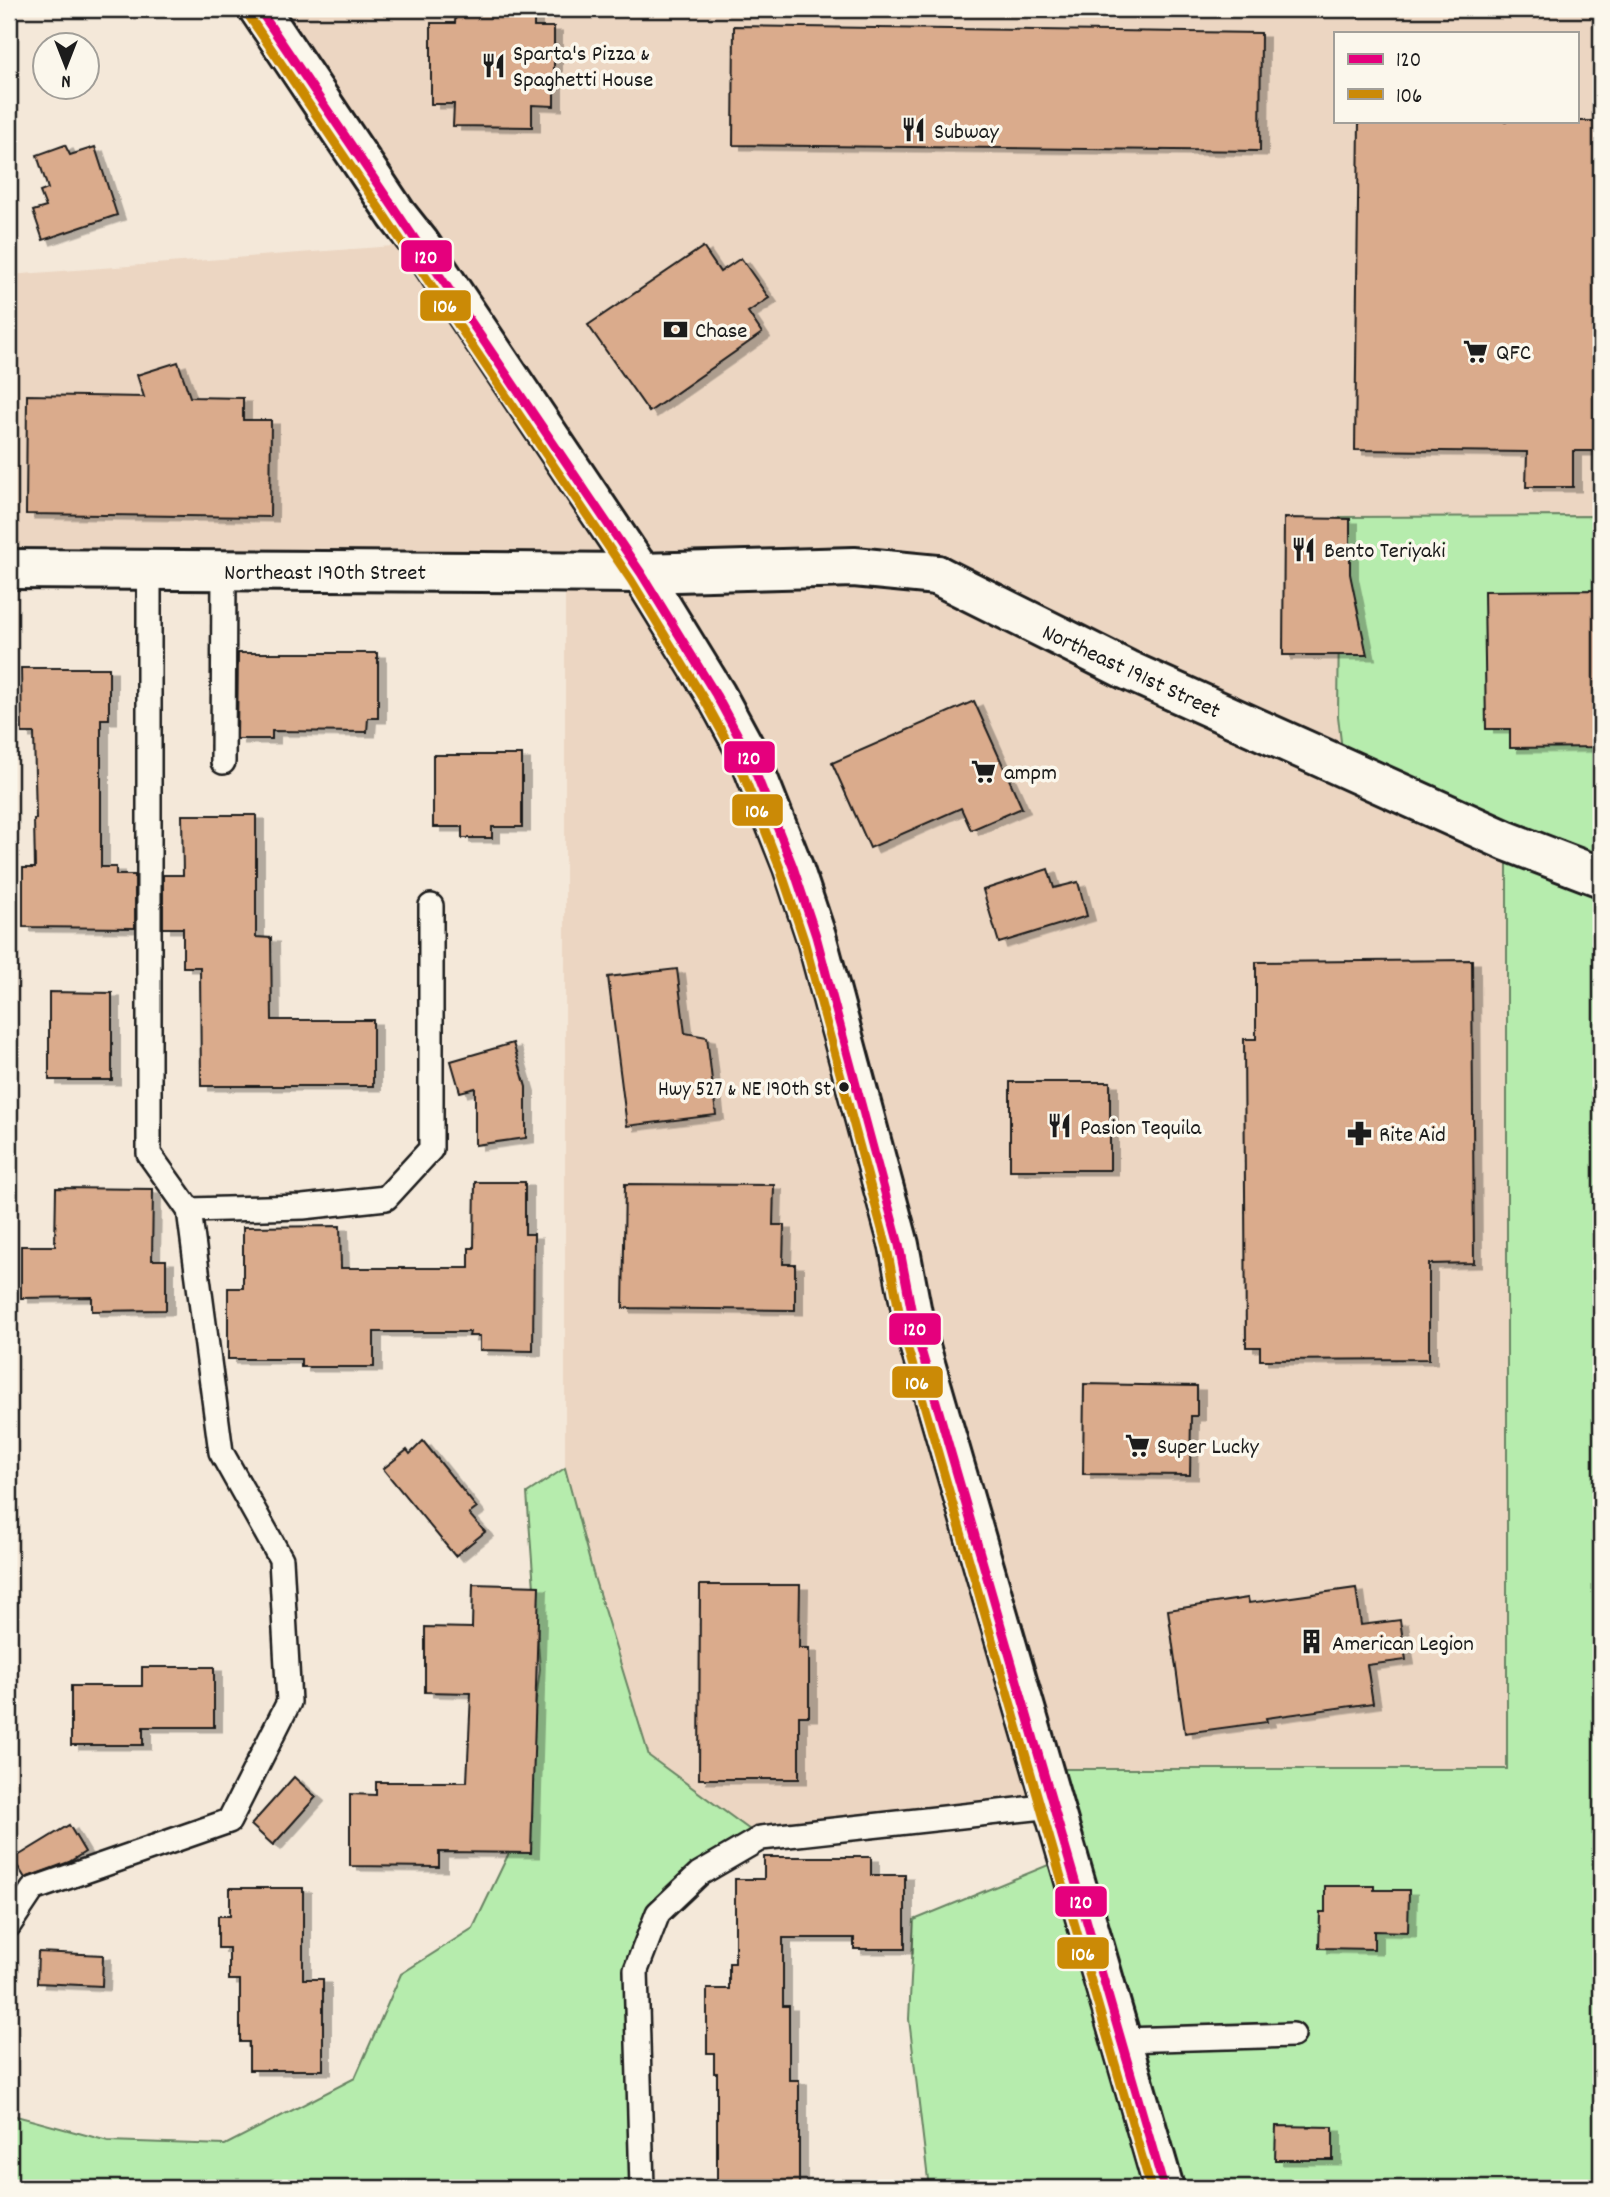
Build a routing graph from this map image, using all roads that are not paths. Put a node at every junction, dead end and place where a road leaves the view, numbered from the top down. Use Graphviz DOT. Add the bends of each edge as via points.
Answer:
graph roads {
  1 [pos="259,9"];
  2 [pos="9,569"];
  3 [pos="149,570"];
  4 [pos="224,570"];
  5 [pos="641,573"];
  6 [pos="223,762"];
  7 [pos="1601,877"];
  8 [pos="430,906"];
  9 [pos="189,1210"];
  10 [pos="1053,1806"];
  11 [pos="9,1924"];
  12 [pos="1293,2035"];
  13 [pos="1122,2040"];
  14 [pos="642,2188"];
  15 [pos="1164,2188"];
  1 -- 5 [label="main road"];
  2 -- 3 [label="main road, Northeast 190th Street"];
  3 -- 4 [label="main road, Northeast 190th Street"];
  3 -- 9 [label="lane" via="149,1154"];
  4 -- 5 [label="main road, Northeast 190th Street"];
  4 -- 6 [label="lane"];
  5 -- 7 [label="main road, Northeast 191st Street" via="854,567 937,575 1127,670 1507,841"];
  5 -- 10 [label="main road" via="749,756 793,867 896,1233 915,1329"];
  8 -- 9 [label="lane" via="431,1149 386,1198 303,1207"];
  9 -- 11 [label="lane" via="221,1452 281,1559 289,1702 229,1821 33,1889"];
  10 -- 13 [label="main road"];
  10 -- 14 [label="lane" via="761,1838 699,1874 658,1913 636,1970"];
  12 -- 13 [label="lane"];
  13 -- 15 [label="main road"];
}
